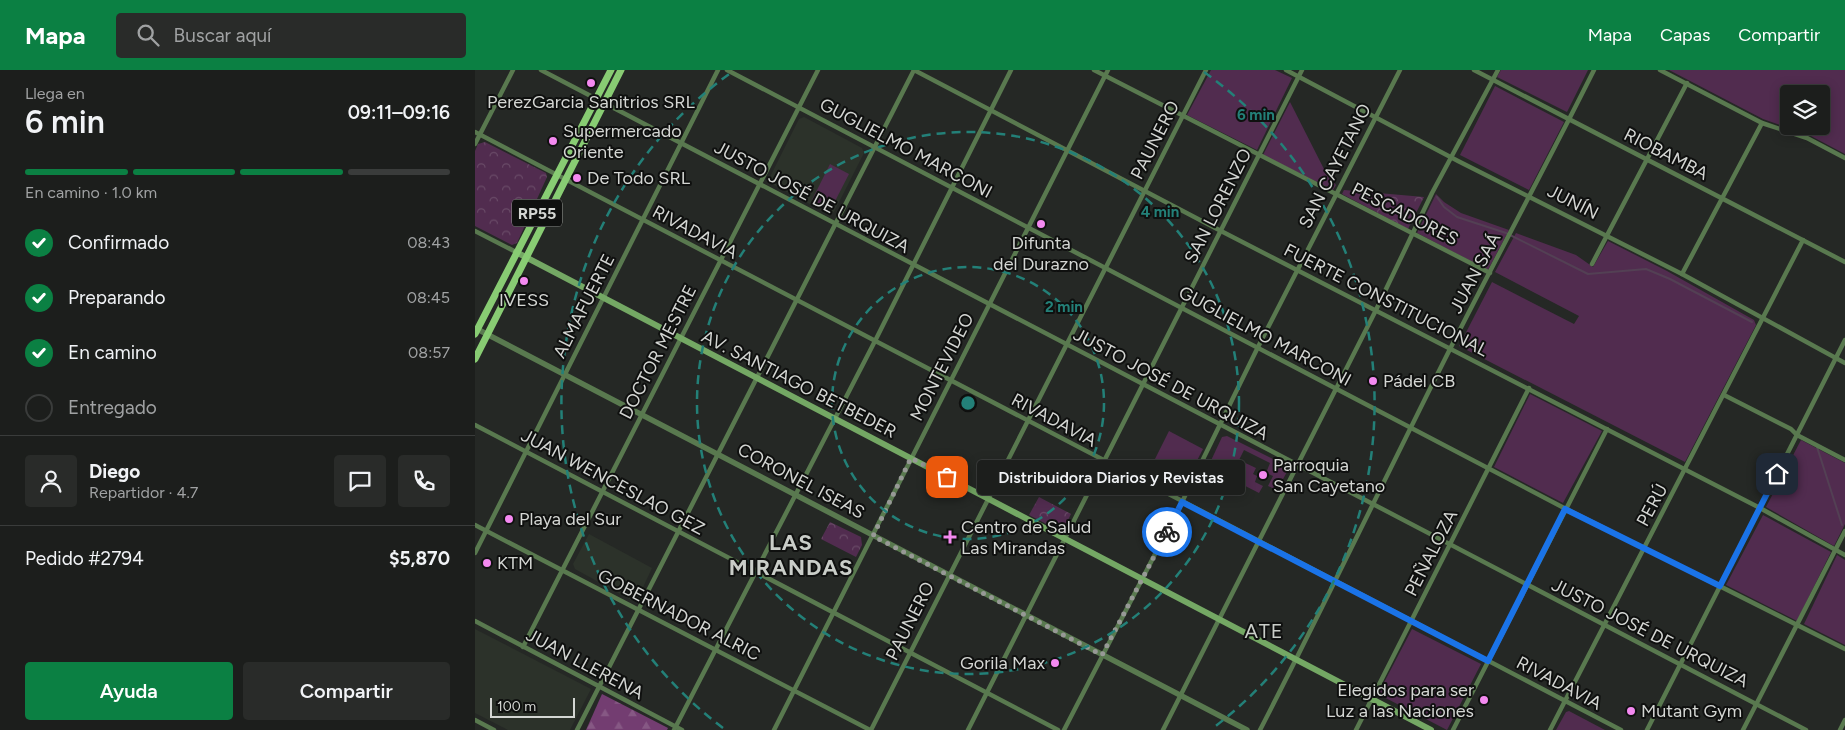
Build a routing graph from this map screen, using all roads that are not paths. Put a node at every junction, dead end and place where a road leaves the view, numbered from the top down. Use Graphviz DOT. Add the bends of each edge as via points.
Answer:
graph roads {
  1 [pos="513,70"];
  2 [pos="541,70"];
  3 [pos="611,70"];
  4 [pos="621,70"];
  5 [pos="718,70"];
  6 [pos="727,70"];
  7 [pos="818,70"];
  8 [pos="914,70"];
  9 [pos="1011,70"];
  10 [pos="1094,70"];
  11 [pos="1108,70"];
  12 [pos="1206,70"];
  13 [pos="1286,70"];
  14 [pos="1302,70"];
  15 [pos="1400,70"];
  16 [pos="1474,70"];
  17 [pos="1498,70"];
  18 [pos="1594,70"];
  19 [pos="1661,70"];
  20 [pos="1105,76"];
  21 [pos="1299,77"];
  22 [pos="1493,80"];
  23 [pos="1687,83"];
  24 [pos="596,99"];
  25 [pos="604,104"];
  26 [pos="799,108"];
  27 [pos="991,110"];
  28 [pos="1182,116"];
  29 [pos="1375,117"];
  30 [pos="1570,119"];
  31 [pos="1762,123"];
  32 [pos="475,132"];
  33 [pos="481,134"];
  34 [pos="475,144"];
  35 [pos="681,144"];
  36 [pos="875,147"];
  37 [pos="1068,151"];
  38 [pos="1258,156"];
  39 [pos="1451,158"];
  40 [pos="1845,158"];
  41 [pos="1646,160"];
  42 [pos="557,174"];
  43 [pos="566,179"];
  44 [pos="760,185"];
  45 [pos="951,187"];
  46 [pos="1144,191"];
  47 [pos="1335,194"];
  48 [pos="1531,197"];
  49 [pos="1723,199"];
  50 [pos="643,220"];
  51 [pos="835,224"];
  52 [pos="1028,227"];
  53 [pos="475,231"];
  54 [pos="1221,231"];
  55 [pos="1413,235"];
  56 [pos="1606,235"];
  57 [pos="1803,240"];
  58 [pos="516,252"];
  59 [pos="526,258"];
  60 [pos="721,260"];
  61 [pos="1845,262"];
  62 [pos="912,264"];
  63 [pos="1591,264"];
  64 [pos="1105,267"];
  65 [pos="1298,271"];
  66 [pos="1490,273"];
  67 [pos="1682,274"];
  68 [pos="604,298"];
  69 [pos="797,300"];
  70 [pos="989,304"];
  71 [pos="1182,308"];
  72 [pos="1376,310"];
  73 [pos="1762,318"];
  74 [pos="476,330"];
  75 [pos="487,335"];
  76 [pos="680,339"];
  77 [pos="1845,340"];
  78 [pos="875,341"];
  79 [pos="1066,344"];
  80 [pos="1258,348"];
  81 [pos="1451,348"];
  82 [pos="1836,358"];
  83 [pos="475,359"];
  84 [pos="1845,363"];
  85 [pos="565,375"];
  86 [pos="757,379"];
  87 [pos="950,381"];
  88 [pos="1143,385"];
  89 [pos="1336,388"];
  90 [pos="1529,388"];
  91 [pos="1724,395"];
  92 [pos="641,415"];
  93 [pos="834,419"];
  94 [pos="1028,422"];
  95 [pos="475,425"];
  96 [pos="1221,425"];
  97 [pos="1411,428"];
  98 [pos="1607,429"];
  99 [pos="1797,435"];
  100 [pos="526,452"];
  101 [pos="719,455"];
  102 [pos="911,458"];
  103 [pos="1845,460"];
  104 [pos="1104,461"];
  105 [pos="1297,466"];
  106 [pos="1489,468"];
  107 [pos="1685,469"];
  108 [pos="602,492"];
  109 [pos="795,495"];
  110 [pos="989,498"];
  111 [pos="1182,502"];
  112 [pos="1374,505"];
  113 [pos="1760,508"];
  114 [pos="1565,509"];
  115 [pos="475,525"];
  116 [pos="487,531"];
  117 [pos="1845,531"];
  118 [pos="679,532"];
  119 [pos="873,536"];
  120 [pos="1065,538"];
  121 [pos="1259,542"];
  122 [pos="1451,546"];
  123 [pos="1645,548"];
  124 [pos="1835,550"];
  125 [pos="475,553"];
  126 [pos="1845,555"];
  127 [pos="562,570"];
  128 [pos="756,572"];
  129 [pos="948,575"];
  130 [pos="1142,580"];
  131 [pos="1336,582"];
  132 [pos="1527,586"];
  133 [pos="1720,586"];
  134 [pos="639,610"];
  135 [pos="833,612"];
  136 [pos="1027,616"];
  137 [pos="1219,620"];
  138 [pos="1411,620"];
  139 [pos="475,621"];
  140 [pos="1605,625"];
  141 [pos="1799,626"];
  142 [pos="523,647"];
  143 [pos="715,649"];
  144 [pos="1845,649"];
  145 [pos="910,653"];
  146 [pos="1102,655"];
  147 [pos="1296,660"];
  148 [pos="1488,661"];
  149 [pos="1680,663"];
  150 [pos="599,687"];
  151 [pos="794,690"];
  152 [pos="987,693"];
  153 [pos="1181,696"];
  154 [pos="1371,699"];
  155 [pos="1565,702"];
  156 [pos="1757,704"];
  157 [pos="475,720"];
  158 [pos="1845,720"];
  159 [pos="675,728"];
  160 [pos="494,730"];
  161 [pos="577,730"];
  162 [pos="681,730"];
  163 [pos="774,730"];
  164 [pos="870,730"];
  165 [pos="968,730"];
  166 [pos="1058,730"];
  167 [pos="1064,730"];
  168 [pos="1163,730"];
  169 [pos="1247,730"];
  170 [pos="1260,730"];
  171 [pos="1356,730"];
  172 [pos="1431,730"];
  173 [pos="1453,730"];
  174 [pos="1550,730"];
  175 [pos="1621,730"];
  176 [pos="1647,730"];
  177 [pos="1743,730"];
  178 [pos="1806,730"];
  179 [pos="1839,730"];
  1 -- 33 [label="street"];
  2 -- 24 [label="street"];
  3 -- 24 [label="main road, RP55"];
  4 -- 25 [label="main road, RP55"];
  5 -- 35 [label="street, ALMAFUERTE"];
  6 -- 26 [label="street, GUGLIELMO MARCONI"];
  7 -- 26 [label="street, DOCTOR MESTRE"];
  8 -- 27 [label="street, FUERTE CONSTITUCIONAL"];
  8 -- 36 [label="street"];
  9 -- 27 [label="street"];
  10 -- 20 [label="street, PESCADORES"];
  11 -- 20 [label="street, MONTEVIDEO"];
  12 -- 28 [label="street, PAUNERO"];
  13 -- 21 [label="street, JUNÍN"];
  14 -- 21 [label="street, SAN LORENZO"];
  15 -- 29 [label="street, SAN CAYETANO"];
  16 -- 22 [label="street, RIOBAMBA"];
  17 -- 22 [label="street"];
  18 -- 30 [label="street, JUAN SAÁ"];
  19 -- 23 [label="street"];
  20 -- 28 [label="street, PESCADORES"];
  20 -- 37 [label="street, MONTEVIDEO"];
  21 -- 29 [label="street, JUNÍN"];
  21 -- 38 [label="street, SAN LORENZO"];
  22 -- 30 [label="street, RIOBAMBA"];
  22 -- 39 [label="street"];
  23 -- 31 [label="street"];
  23 -- 41 [label="street"];
  24 -- 25 [label="street, JUSTO JOSÉ DE URQUIZA"];
  24 -- 42 [label="main road, RP55"];
  25 -- 35 [label="street, JUSTO JOSÉ DE URQUIZA"];
  25 -- 43 [label="main road, RP55"];
  26 -- 36 [label="street, GUGLIELMO MARCONI"];
  26 -- 44 [label="street, DOCTOR MESTRE"];
  27 -- 37 [label="street, FUERTE CONSTITUCIONAL"];
  27 -- 45 [label="street"];
  28 -- 38 [label="street, PESCADORES"];
  28 -- 46 [label="street, PAUNERO"];
  29 -- 39 [label="street, JUNÍN"];
  29 -- 47 [label="street, SAN CAYETANO"];
  30 -- 41 [label="street, RIOBAMBA"];
  30 -- 48 [label="street, JUAN SAÁ"];
  31 -- 40 [label="street" via="1807,138"];
  31 -- 49 [label="street"];
  32 -- 33 [label="street, RIVADAVIA"];
  33 -- 34 [label="street"];
  33 -- 42 [label="street, RIVADAVIA"];
  35 -- 44 [label="street, JUSTO JOSÉ DE URQUIZA"];
  35 -- 50 [label="street, ALMAFUERTE"];
  36 -- 45 [label="street, GUGLIELMO MARCONI"];
  36 -- 51 [label="street"];
  37 -- 46 [label="street, FUERTE CONSTITUCIONAL"];
  37 -- 52 [label="street, MONTEVIDEO"];
  38 -- 47 [label="street, PESCADORES"];
  38 -- 54 [label="street, SAN LORENZO"];
  39 -- 48 [label="street, JUNÍN"];
  39 -- 55 [label="street"];
  41 -- 49 [label="street, RIOBAMBA"];
  41 -- 56 [label="street"];
  42 -- 43 [label="street, RIVADAVIA"];
  42 -- 58 [label="main road, RP55"];
  43 -- 50 [label="street, RIVADAVIA"];
  43 -- 59 [label="main road, RP55"];
  44 -- 51 [label="street, JUSTO JOSÉ DE URQUIZA"];
  44 -- 60 [label="street, DOCTOR MESTRE"];
  45 -- 52 [label="street, GUGLIELMO MARCONI"];
  45 -- 62 [label="street"];
  46 -- 54 [label="street, FUERTE CONSTITUCIONAL"];
  46 -- 64 [label="street, PAUNERO"];
  47 -- 55 [label="street, PESCADORES"];
  47 -- 65 [label="street, SAN CAYETANO"];
  48 -- 56 [label="street, JUNÍN"];
  48 -- 66 [label="street, JUAN SAÁ"];
  49 -- 57 [label="street, RIOBAMBA"];
  49 -- 67 [label="street"];
  50 -- 60 [label="street, RIVADAVIA"];
  50 -- 68 [label="street, ALMAFUERTE"];
  51 -- 62 [label="street, JUSTO JOSÉ DE URQUIZA"];
  51 -- 69 [label="street"];
  52 -- 64 [label="street, GUGLIELMO MARCONI"];
  52 -- 70 [label="street, MONTEVIDEO"];
  53 -- 58 [label="street"];
  54 -- 65 [label="street, FUERTE CONSTITUCIONAL"];
  54 -- 71 [label="street, SAN LORENZO"];
  55 -- 66 [label="street, PESCADORES"];
  55 -- 72 [label="street"];
  56 -- 63 [label="street"];
  56 -- 67 [label="street, JUNÍN"];
  57 -- 61 [label="street, RIOBAMBA"];
  57 -- 73 [label="street, PERÚ"];
  58 -- 59 [label="main road, AV. SANTIAGO BETBEDER"];
  58 -- 74 [label="main road, RP55"];
  59 -- 68 [label="main road, AV. SANTIAGO BETBEDER"];
  59 -- 75 [label="main road, RP55"];
  60 -- 69 [label="street, RIVADAVIA"];
  60 -- 76 [label="street, DOCTOR MESTRE"];
  62 -- 70 [label="street, JUSTO JOSÉ DE URQUIZA"];
  62 -- 78 [label="street"];
  64 -- 71 [label="street, GUGLIELMO MARCONI"];
  64 -- 79 [label="street, PAUNERO"];
  65 -- 72 [label="street, FUERTE CONSTITUCIONAL"];
  65 -- 80 [label="street, SAN CAYETANO"];
  66 -- 81 [label="street, JUAN SAÁ"];
  67 -- 73 [label="street, JUNÍN"];
  68 -- 76 [label="main road, AV. SANTIAGO BETBEDER"];
  68 -- 85 [label="street, ALMAFUERTE"];
  69 -- 78 [label="street, RIVADAVIA"];
  69 -- 86 [label="street"];
  70 -- 79 [label="street, JUSTO JOSÉ DE URQUIZA"];
  70 -- 87 [label="street, MONTEVIDEO"];
  71 -- 80 [label="street, GUGLIELMO MARCONI"];
  71 -- 88 [label="street, SAN LORENZO"];
  72 -- 81 [label="street, FUERTE CONSTITUCIONAL"];
  72 -- 89 [label="street"];
  73 -- 82 [label="street, JUNÍN"];
  73 -- 91 [label="street, PERÚ"];
  74 -- 75 [label="street, CORONEL ISEAS"];
  75 -- 83 [label="main road, RP55"];
  75 -- 85 [label="street, CORONEL ISEAS"];
  76 -- 86 [label="main road, AV. SANTIAGO BETBEDER"];
  76 -- 92 [label="street, DOCTOR MESTRE"];
  77 -- 82 [label="street"];
  78 -- 87 [label="street, RIVADAVIA"];
  78 -- 93 [label="street"];
  79 -- 88 [label="street, JUSTO JOSÉ DE URQUIZA"];
  79 -- 94 [label="street, PAUNERO"];
  80 -- 89 [label="street, GUGLIELMO MARCONI"];
  80 -- 96 [label="street, SAN CAYETANO"];
  81 -- 90 [label="street, FUERTE CONSTITUCIONAL"];
  81 -- 97 [label="street, JUAN SAÁ"];
  82 -- 84 [label="street, JUNÍN"];
  82 -- 99 [label="street"];
  85 -- 92 [label="street, CORONEL ISEAS"];
  85 -- 100 [label="street, ALMAFUERTE"];
  86 -- 93 [label="main road, AV. SANTIAGO BETBEDER"];
  86 -- 101 [label="street"];
  87 -- 94 [label="street, RIVADAVIA"];
  87 -- 102 [label="street, MONTEVIDEO"];
  88 -- 96 [label="street, JUSTO JOSÉ DE URQUIZA"];
  88 -- 104 [label="street, SAN LORENZO"];
  89 -- 97 [label="street, GUGLIELMO MARCONI"];
  89 -- 105 [label="street"];
  90 -- 98 [label="street, FUERTE CONSTITUCIONAL"];
  90 -- 106 [label="street, PEÑALOZA"];
  91 -- 99 [label="street" via="1791,428"];
  91 -- 107 [label="street, PERÚ"];
  92 -- 101 [label="street, CORONEL ISEAS"];
  92 -- 108 [label="street, DOCTOR MESTRE"];
  93 -- 102 [label="main road, AV. SANTIAGO BETBEDER"];
  93 -- 109 [label="street"];
  94 -- 104 [label="street, RIVADAVIA"];
  94 -- 110 [label="street, PAUNERO"];
  95 -- 100 [label="street, JUAN WENCESLAO GEZ"];
  96 -- 105 [label="street, JUSTO JOSÉ DE URQUIZA"];
  96 -- 111 [label="street, SAN CAYETANO"];
  97 -- 106 [label="street, GUGLIELMO MARCONI"];
  97 -- 112 [label="street, JUAN SAÁ"];
  98 -- 107 [label="street, FUERTE CONSTITUCIONAL"];
  98 -- 114 [label="street"];
  99 -- 103 [label="street"];
  99 -- 113 [label="street"];
  100 -- 108 [label="street, JUAN WENCESLAO GEZ"];
  100 -- 116 [label="street, ALMAFUERTE"];
  101 -- 109 [label="street, CORONEL ISEAS"];
  101 -- 118 [label="street"];
  102 -- 110 [label="main road, AV. SANTIAGO BETBEDER"];
  102 -- 119 [label="street, MONTEVIDEO"];
  104 -- 111 [label="street, RIVADAVIA"];
  104 -- 120 [label="street, SAN LORENZO"];
  105 -- 112 [label="street, JUSTO JOSÉ DE URQUIZA"];
  105 -- 121 [label="street"];
  106 -- 114 [label="street, GUGLIELMO MARCONI"];
  106 -- 122 [label="street, PEÑALOZA"];
  107 -- 113 [label="street, FUERTE CONSTITUCIONAL"];
  107 -- 123 [label="street, PERÚ"];
  108 -- 118 [label="street, JUAN WENCESLAO GEZ"];
  108 -- 127 [label="street, DOCTOR MESTRE"];
  109 -- 119 [label="street, CORONEL ISEAS"];
  109 -- 128 [label="street"];
  110 -- 120 [label="main road, AV. SANTIAGO BETBEDER"];
  110 -- 129 [label="street, PAUNERO"];
  111 -- 121 [label="street, RIVADAVIA"];
  111 -- 130 [label="street, SAN CAYETANO"];
  112 -- 122 [label="street, JUSTO JOSÉ DE URQUIZA"];
  112 -- 131 [label="street, JUAN SAÁ"];
  113 -- 124 [label="street, FUERTE CONSTITUCIONAL"];
  113 -- 133 [label="street"];
  114 -- 123 [label="street, GUGLIELMO MARCONI"];
  114 -- 132 [label="street"];
  115 -- 116 [label="street, GOBERNADOR ALRIC"];
  116 -- 125 [label="street, ALMAFUERTE"];
  116 -- 127 [label="street, GOBERNADOR ALRIC"];
  117 -- 124 [label="street"];
  118 -- 128 [label="street, JUAN WENCESLAO GEZ"];
  118 -- 134 [label="street"];
  119 -- 129 [label="street, CORONEL ISEAS"];
  119 -- 135 [label="street, MONTEVIDEO"];
  120 -- 130 [label="main road, AV. SANTIAGO BETBEDER"];
  120 -- 136 [label="street, SAN LORENZO"];
  121 -- 131 [label="street, RIVADAVIA"];
  121 -- 137 [label="street"];
  122 -- 132 [label="street, JUSTO JOSÉ DE URQUIZA"];
  122 -- 138 [label="street, PEÑALOZA"];
  123 -- 133 [label="street, GUGLIELMO MARCONI"];
  123 -- 140 [label="street, PERÚ"];
  124 -- 126 [label="street, FUERTE CONSTITUCIONAL"];
  124 -- 141 [label="street"];
  127 -- 134 [label="street, GOBERNADOR ALRIC"];
  127 -- 142 [label="street, DOCTOR MESTRE"];
  128 -- 135 [label="street, JUAN WENCESLAO GEZ"];
  128 -- 143 [label="street"];
  129 -- 136 [label="street, CORONEL ISEAS"];
  129 -- 145 [label="street, PAUNERO"];
  130 -- 137 [label="main road, AV. SANTIAGO BETBEDER"];
  130 -- 146 [label="street, SAN CAYETANO"];
  131 -- 138 [label="street, RIVADAVIA"];
  131 -- 147 [label="street, JUAN SAÁ"];
  132 -- 140 [label="street, JUSTO JOSÉ DE URQUIZA"];
  132 -- 148 [label="street"];
  133 -- 141 [label="street, GUGLIELMO MARCONI"];
  133 -- 149 [label="street"];
  134 -- 143 [label="street, GOBERNADOR ALRIC"];
  134 -- 150 [label="street"];
  135 -- 145 [label="street, JUAN WENCESLAO GEZ"];
  135 -- 151 [label="street, MONTEVIDEO"];
  136 -- 146 [label="street, CORONEL ISEAS"];
  136 -- 152 [label="street, SAN LORENZO"];
  137 -- 147 [label="main road, AV. SANTIAGO BETBEDER"];
  137 -- 153 [label="street"];
  138 -- 148 [label="street, RIVADAVIA"];
  138 -- 154 [label="street, PEÑALOZA"];
  139 -- 142 [label="street, JUAN LLERENA"];
  140 -- 149 [label="street, JUSTO JOSÉ DE URQUIZA"];
  140 -- 155 [label="street, PERÚ"];
  141 -- 144 [label="street, GUGLIELMO MARCONI"];
  141 -- 156 [label="street"];
  142 -- 150 [label="street, JUAN LLERENA"];
  143 -- 151 [label="street, GOBERNADOR ALRIC"];
  143 -- 159 [label="street"];
  145 -- 152 [label="street, JUAN WENCESLAO GEZ"];
  145 -- 164 [label="street, PAUNERO"];
  146 -- 153 [label="street, CORONEL ISEAS"];
  146 -- 167 [label="street, SAN CAYETANO"];
  147 -- 154 [label="main road, AV. SANTIAGO BETBEDER"];
  147 -- 170 [label="street, JUAN SAÁ"];
  148 -- 155 [label="street, RIVADAVIA"];
  148 -- 173 [label="street"];
  149 -- 156 [label="street, JUSTO JOSÉ DE URQUIZA"];
  149 -- 176 [label="street"];
  150 -- 159 [label="street, JUAN LLERENA"];
  150 -- 161 [label="street"];
  151 -- 163 [label="street, MONTEVIDEO"];
  151 -- 164 [label="street, GOBERNADOR ALRIC"];
  152 -- 165 [label="street, SAN LORENZO"];
  152 -- 166 [label="street, JUAN WENCESLAO GEZ"];
  153 -- 168 [label="street"];
  153 -- 169 [label="street, CORONEL ISEAS"];
  154 -- 171 [label="street, PEÑALOZA"];
  154 -- 172 [label="main road, AV. SANTIAGO BETBEDER"];
  155 -- 174 [label="street, PERÚ"];
  155 -- 175 [label="street, RIVADAVIA"];
  156 -- 177 [label="street"];
  156 -- 178 [label="street, JUSTO JOSÉ DE URQUIZA"];
  157 -- 160 [label="street"];
  158 -- 179 [label="street"];
  159 -- 162 [label="street, JUAN LLERENA"];
}
